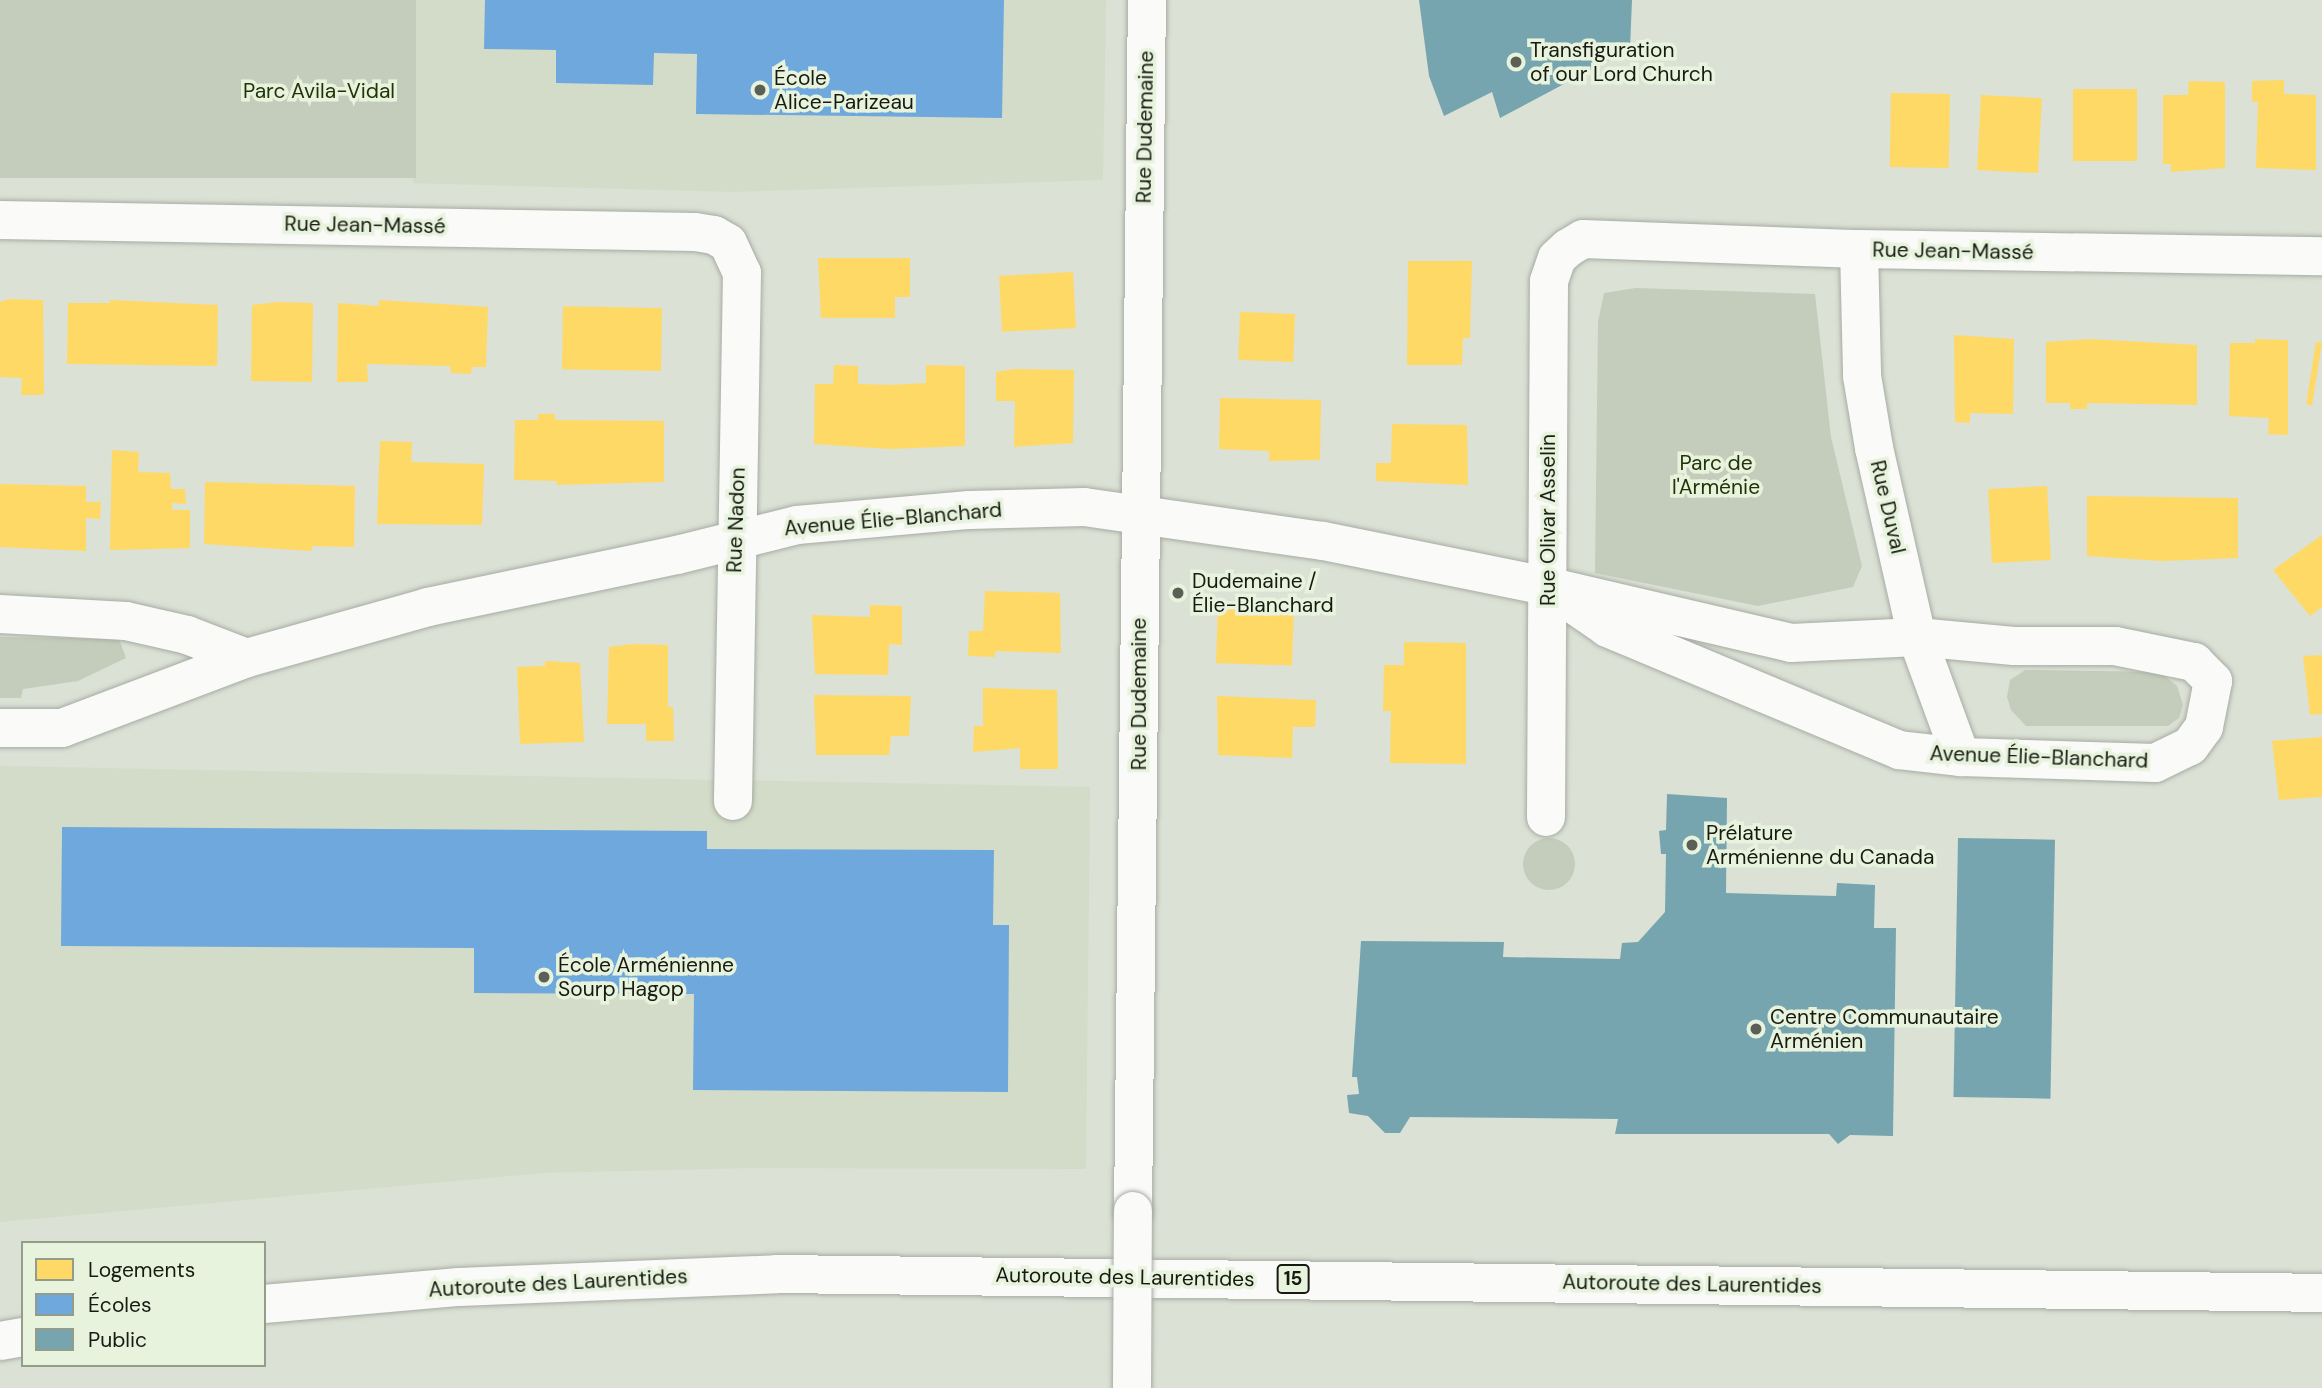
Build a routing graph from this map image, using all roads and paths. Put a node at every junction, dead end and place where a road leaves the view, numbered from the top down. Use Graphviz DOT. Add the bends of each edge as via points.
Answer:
graph roads {
  1 [pos="1147,0"];
  2 [pos="0,220"];
  3 [pos="1583,239"];
  4 [pos="728,243"];
  5 [pos="1859,249"];
  6 [pos="2322,256"];
  7 [pos="1140,515"];
  8 [pos="736,539"];
  9 [pos="1548,586"];
  10 [pos="0,614"];
  11 [pos="1916,637"];
  12 [pos="247,658"];
  13 [pos="0,728"];
  14 [pos="1961,757"];
  15 [pos="733,801"];
  16 [pos="1546,817"];
  17 [pos="2322,1293"];
  18 [pos="266,1304"];
  19 [pos="21,1337"];
  20 [pos="0,1341"];
  21 [pos="1132,1388"];
  1 -- 7 [label="main road, Rue Dudemaine"];
  2 -- 4 [label="main road, Rue Jean-Massé" via="695,232"];
  3 -- 5 [label="main road, Rue Jean-Massé"];
  3 -- 9 [label="main road, Rue Olivar Asselin" via="1557,258 1549,281"];
  4 -- 8 [label="main road, Rue Nadon" via="742,273"];
  5 -- 6 [label="main road, Rue Jean-Massé"];
  5 -- 11 [label="main road, Rue Duval" via="1862,376"];
  7 -- 8 [label="main road, Avenue Élie-Blanchard" via="1084,507 969,510 797,525"];
  7 -- 9 [label="main road, Avenue Élie-Blanchard" via="1323,541"];
  7 -- 21 [label="main road, Rue Dudemaine, bridge"];
  8 -- 12 [label="main road, Avenue Élie-Blanchard" via="428,607"];
  8 -- 15 [label="main road, Rue Nadon"];
  9 -- 11 [label="main road, Avenue Élie-Blanchard" via="1791,643"];
  9 -- 14 [label="main road, Avenue Élie-Blanchard" via="1608,628 1899,750"];
  9 -- 16 [label="main road, Rue Olivar Asselin"];
  10 -- 12 [label="main road" via="126,621 187,635"];
  11 -- 14 [label="main road, Rue Duval"];
  11 -- 14 [label="main road, Avenue Élie-Blanchard" via="2014,646 2115,646 2167,653 2194,662 2213,681 2204,727 2190,746 2171,758 2116,764"];
  12 -- 13 [label="main road, Avenue Élie-Blanchard" via="62,728"];
  17 -- 18 [label="main road, Autoroute des Laurentides / 15" via="777,1274 459,1287"];
  19 -- 20 [label="main road"];
}
